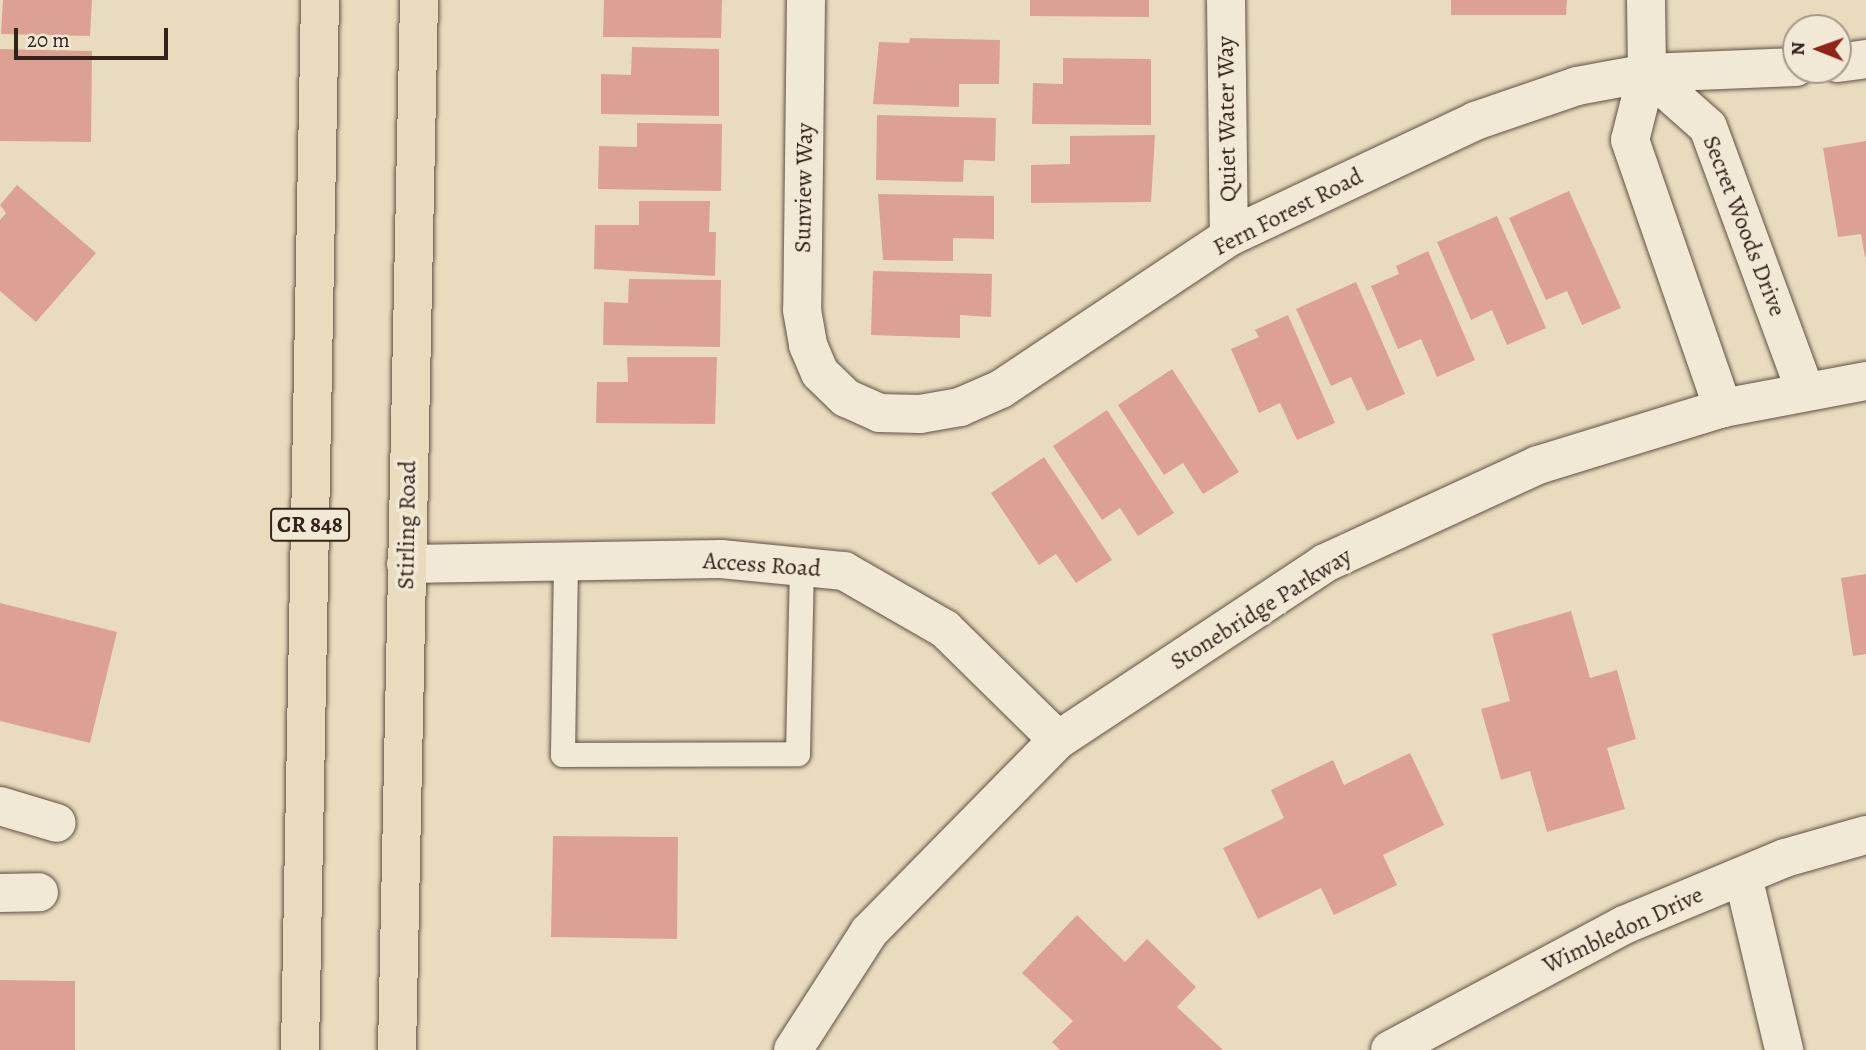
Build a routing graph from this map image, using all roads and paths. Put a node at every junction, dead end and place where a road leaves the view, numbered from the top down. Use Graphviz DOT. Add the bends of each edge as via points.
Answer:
graph roads {
  1 [pos="320,0"];
  2 [pos="419,0"];
  3 [pos="806,0"];
  4 [pos="1226,0"];
  5 [pos="1646,0"];
  6 [pos="1782,68"];
  7 [pos="1647,74"];
  8 [pos="1229,237"];
  9 [pos="820,373"];
  10 [pos="1866,381"];
  11 [pos="1805,391"];
  12 [pos="1723,408"];
  13 [pos="566,562"];
  14 [pos="405,564"];
  15 [pos="802,567"];
  16 [pos="1058,740"];
  17 [pos="0,806"];
  18 [pos="57,823"];
  19 [pos="1866,835"];
  20 [pos="1743,876"];
  21 [pos="39,892"];
  22 [pos="0,893"];
  23 [pos="300,1050"];
  24 [pos="397,1050"];
  25 [pos="793,1050"];
  26 [pos="1390,1050"];
  27 [pos="1784,1050"];
  1 -- 23 [label="main road, CR 848"];
  2 -- 14 [label="main road, Stirling Road"];
  3 -- 9 [label="street, Sunview Way" via="802,310 808,345"];
  4 -- 8 [label="street, Quiet Water Way"];
  5 -- 7 [label="street"];
  6 -- 7 [label="street, Fern Forest Road"];
  7 -- 8 [label="street, Fern Forest Road" via="1577,86 1475,121"];
  7 -- 11 [label="street, Secret Woods Drive" via="1708,127"];
  7 -- 12 [label="street" via="1630,140"];
  8 -- 9 [label="street, Fern Forest Road" via="1001,389 960,407 920,414 879,413 846,398"];
  10 -- 11 [label="street, Stonebridge Parkway"];
  11 -- 12 [label="street, Stonebridge Parkway"];
  12 -- 16 [label="street, Stonebridge Parkway" via="1538,465 1325,563"];
  13 -- 14 [label="street, Access Road"];
  13 -- 15 [label="street, Access Road" via="722,559"];
  13 -- 15 [label="lane" via="563,755 798,754"];
  14 -- 24 [label="main road, Stirling Road"];
  15 -- 16 [label="street, Access Road" via="844,571 945,629"];
  16 -- 25 [label="street, Stonebridge Parkway" via="869,932"];
  17 -- 18 [label="street"];
  19 -- 20 [label="street, Wimbledon Drive" via="1791,856"];
  20 -- 26 [label="street, Wimbledon Drive" via="1623,925"];
  20 -- 27 [label="street"];
  21 -- 22 [label="street"];
}
